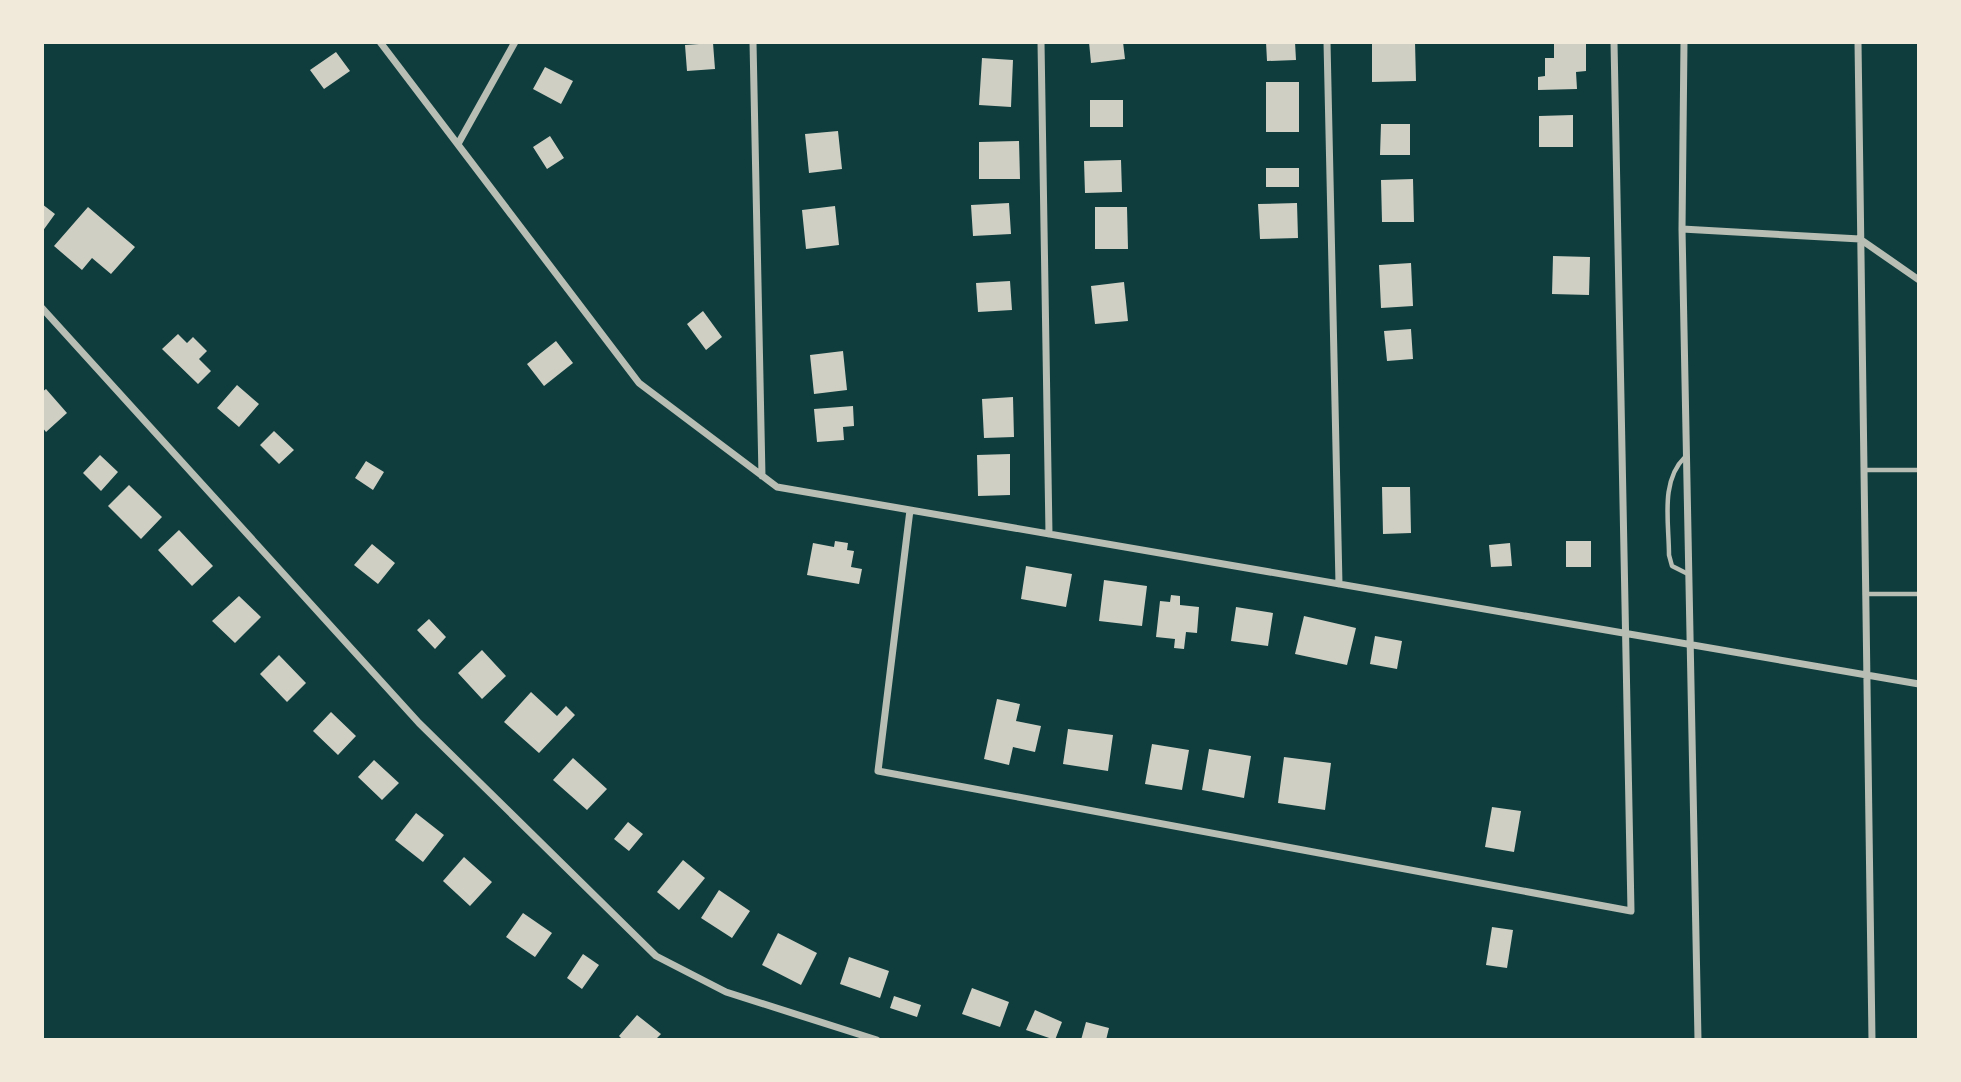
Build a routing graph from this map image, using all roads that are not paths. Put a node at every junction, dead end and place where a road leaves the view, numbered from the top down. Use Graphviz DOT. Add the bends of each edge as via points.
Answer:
graph roads {
  1 [pos="380,42"];
  2 [pos="515,42"];
  3 [pos="753,42"];
  4 [pos="1041,42"];
  5 [pos="1327,42"];
  6 [pos="1614,42"];
  7 [pos="1684,42"];
  8 [pos="1858,42"];
  9 [pos="457,144"];
  10 [pos="1682,229"];
  11 [pos="1860,239"];
  12 [pos="1919,280"];
  13 [pos="42,308"];
  14 [pos="1686,456"];
  15 [pos="1862,470"];
  16 [pos="1919,470"];
  17 [pos="762,475"];
  18 [pos="910,510"];
  19 [pos="1049,534"];
  20 [pos="1688,574"];
  21 [pos="1339,584"];
  22 [pos="1865,594"];
  23 [pos="1919,594"];
  24 [pos="1628,634"];
  25 [pos="1689,645"];
  26 [pos="1869,676"];
  27 [pos="1919,684"];
  28 [pos="877,1040"];
  29 [pos="1698,1040"];
  30 [pos="1872,1040"];
  1 -- 9 [label="street"];
  2 -- 9 [label="street"];
  3 -- 17 [label="street"];
  4 -- 19 [label="street"];
  5 -- 21 [label="street"];
  6 -- 24 [label="street"];
  7 -- 10 [label="street"];
  8 -- 11 [label="street"];
  9 -- 17 [label="street" via="639,383"];
  10 -- 11 [label="street"];
  10 -- 14 [label="street"];
  11 -- 12 [label="street"];
  11 -- 15 [label="street"];
  13 -- 28 [label="street" via="418,723 656,956 726,992"];
  14 -- 20 [label="street"];
  14 -- 20 [label="lane" via="1674,467 1669,481 1669,555 1672,566"];
  15 -- 16 [label="lane"];
  15 -- 22 [label="street"];
  17 -- 18 [label="street" via="777,487"];
  18 -- 19 [label="street"];
  18 -- 24 [label="street" via="878,771 1631,911"];
  19 -- 21 [label="street"];
  20 -- 25 [label="street"];
  21 -- 24 [label="street"];
  22 -- 23 [label="lane"];
  22 -- 26 [label="street"];
  24 -- 25 [label="street"];
  25 -- 26 [label="street"];
  25 -- 29 [label="street"];
  26 -- 27 [label="street"];
  26 -- 30 [label="street"];
}
